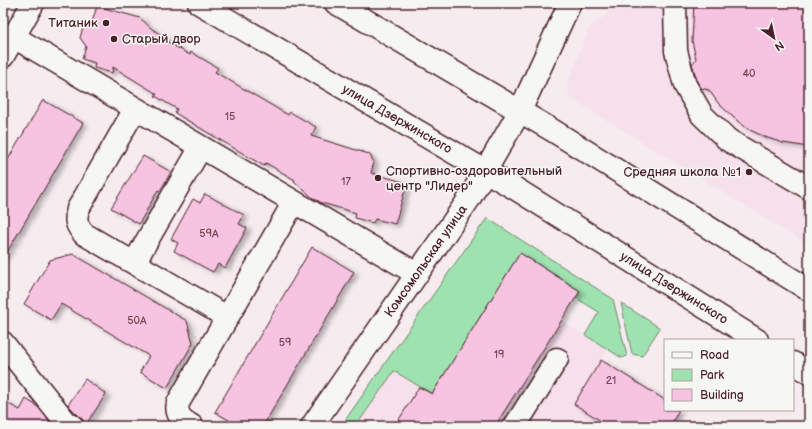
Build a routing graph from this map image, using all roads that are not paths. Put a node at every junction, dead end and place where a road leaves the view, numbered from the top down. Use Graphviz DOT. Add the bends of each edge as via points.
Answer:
graph roads {
  1 [pos="33,3"];
  2 [pos="199,3"];
  3 [pos="570,3"];
  4 [pos="675,3"];
  5 [pos="342,4"];
  6 [pos="14,37"];
  7 [pos="3,56"];
  8 [pos="135,109"];
  9 [pos="520,112"];
  10 [pos="201,147"];
  11 [pos="486,171"];
  12 [pos="809,188"];
  13 [pos="294,202"];
  14 [pos="134,263"];
  15 [pos="417,274"];
  16 [pos="809,290"];
  17 [pos="227,317"];
  18 [pos="755,339"];
  19 [pos="3,343"];
  20 [pos="557,359"];
  21 [pos="794,364"];
  22 [pos="809,373"];
  23 [pos="72,426"];
  24 [pos="192,426"];
  25 [pos="312,426"];
  26 [pos="515,426"];
  1 -- 6 [label="main road"];
  2 -- 11 [label="main road, улица Дзержинского"];
  3 -- 9 [label="main road, Комсомольская улица"];
  4 -- 12 [label="main road" via="678,58 685,85 702,115 728,140"];
  5 -- 9 [label="main road"];
  6 -- 7 [label="main road"];
  6 -- 8 [label="main road"];
  8 -- 10 [label="main road"];
  8 -- 14 [label="main road" via="75,218 84,234"];
  9 -- 11 [label="main road, Комсомольская улица"];
  9 -- 16 [label="main road"];
  10 -- 13 [label="main road"];
  10 -- 14 [label="main road"];
  11 -- 15 [label="main road, Комсомольская улица"];
  11 -- 18 [label="main road, улица Дзержинского"];
  13 -- 15 [label="main road"];
  13 -- 17 [label="main road"];
  14 -- 17 [label="main road"];
  15 -- 25 [label="main road, Комсомольская улица"];
  17 -- 24 [label="main road" via="178,404 179,415"];
  19 -- 23 [label="main road" via="66,422"];
  20 -- 26 [label="main road"];
  21 -- 22 [label="main road"];
}
